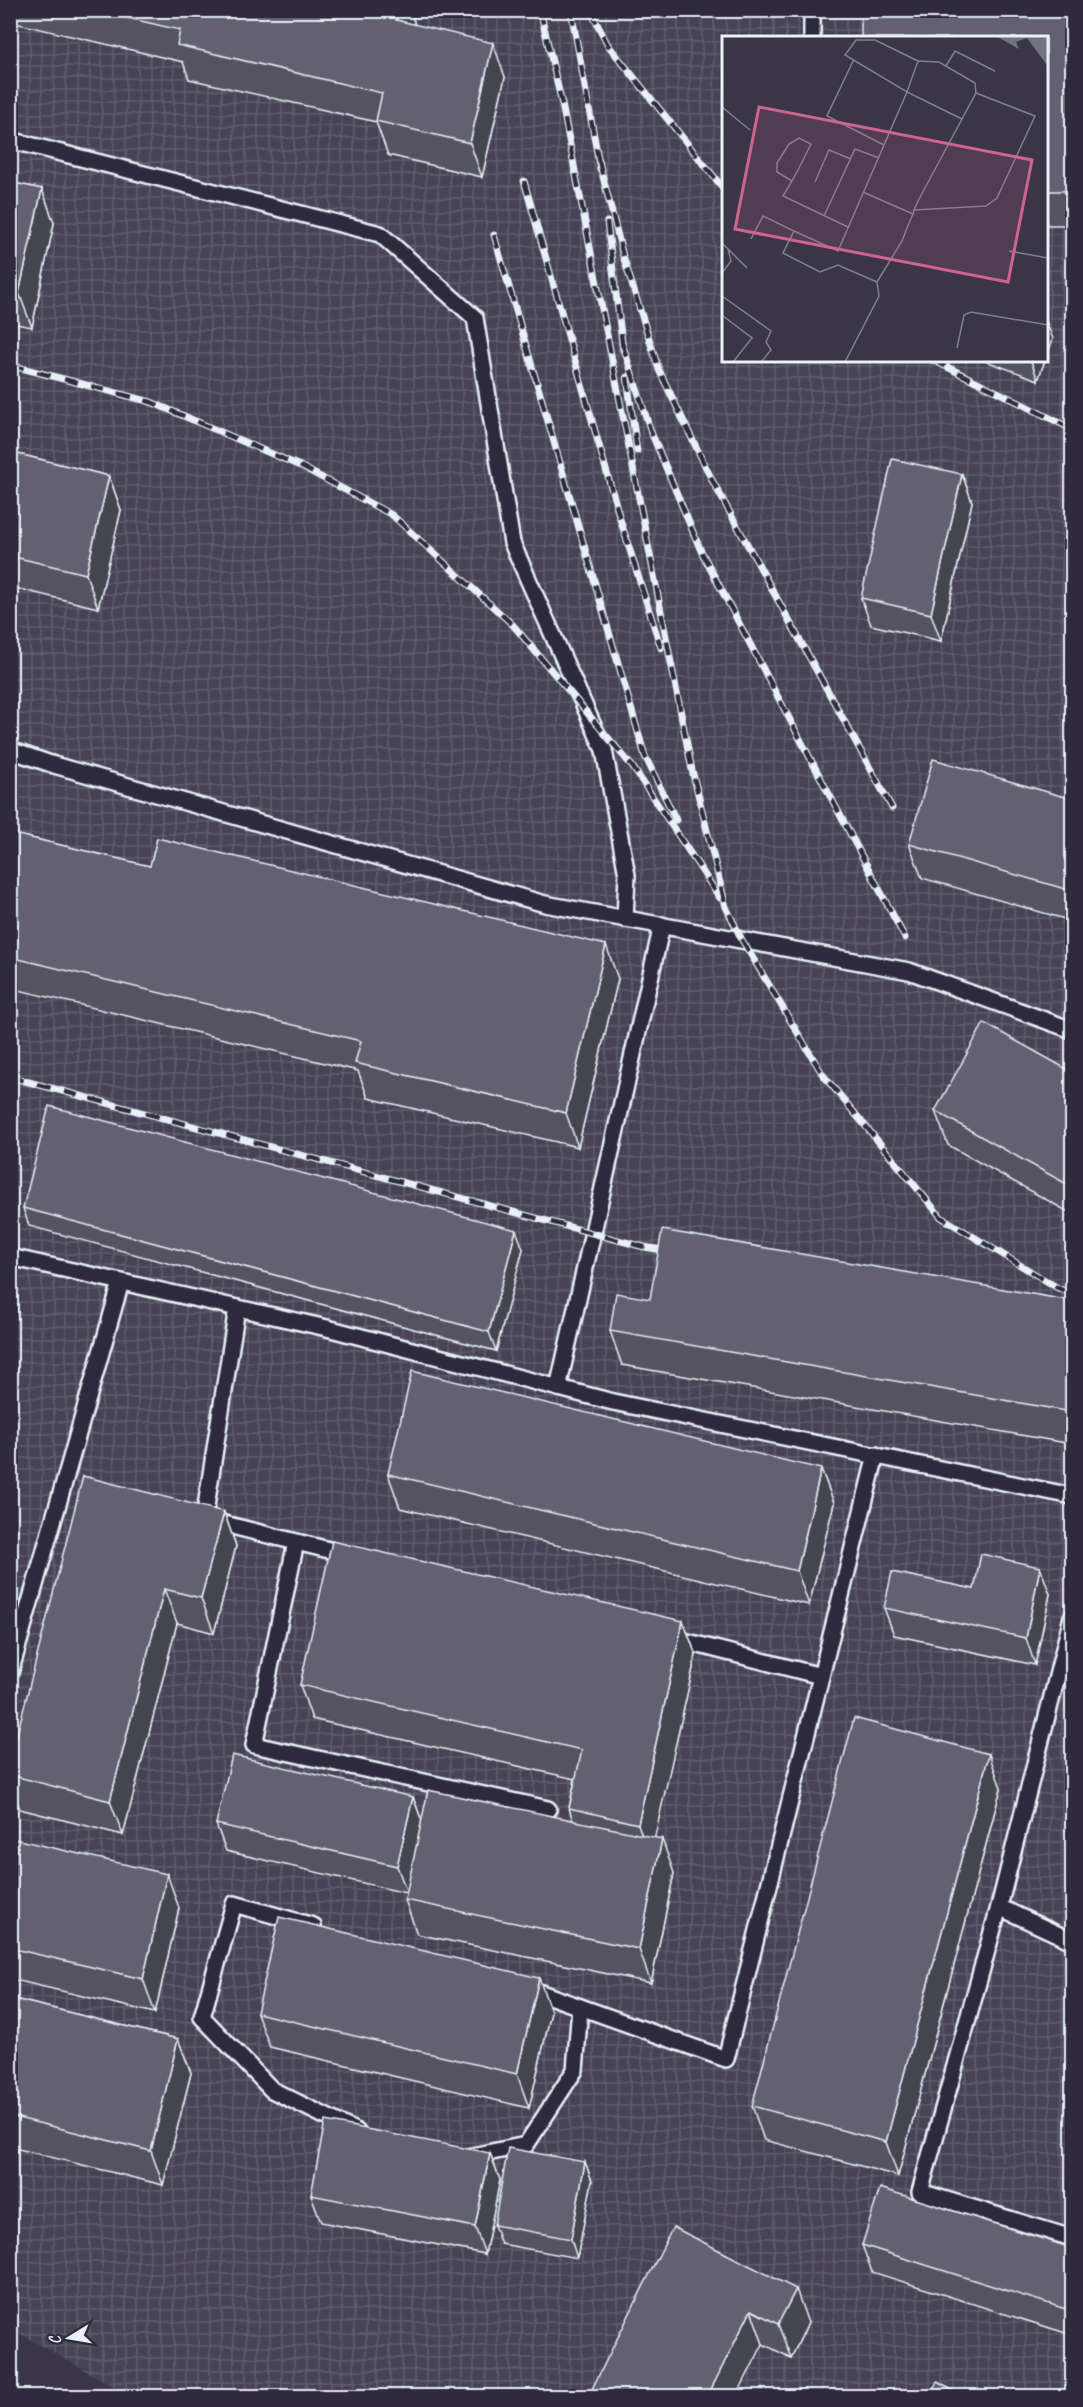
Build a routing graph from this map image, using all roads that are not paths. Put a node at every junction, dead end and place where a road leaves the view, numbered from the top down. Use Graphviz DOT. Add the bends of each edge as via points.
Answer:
graph roads {
  1 [pos="812,10"];
  2 [pos="812,36"];
  3 [pos="10,140"];
  4 [pos="10,750"];
  5 [pos="625,919"];
  6 [pos="662,926"];
  7 [pos="1072,1030"];
  8 [pos="10,1257"];
  9 [pos="121,1282"];
  10 [pos="237,1308"];
  11 [pos="558,1388"];
  12 [pos="876,1455"];
  13 [pos="1072,1496"];
  14 [pos="296,1542"];
  15 [pos="363,1559"];
  16 [pos="1072,1617"];
  17 [pos="660,1635"];
  18 [pos="10,1673"];
  19 [pos="821,1676"];
  20 [pos="548,1809"];
  21 [pos="999,1907"];
  22 [pos="323,1929"];
  23 [pos="1072,1941"];
  24 [pos="512,1983"];
  25 [pos="580,2007"];
  26 [pos="369,2138"];
  27 [pos="452,2159"];
  28 [pos="1072,2238"];
  1 -- 2 [label="lane"];
  3 -- 5 [label="lane" via="380,234 476,318 512,543 604,750 627,875"];
  4 -- 5 [label="lane" via="544,904"];
  5 -- 6 [label="lane"];
  6 -- 7 [label="lane" via="909,971"];
  6 -- 11 [label="lane"];
  8 -- 9 [label="lane"];
  9 -- 10 [label="lane"];
  9 -- 18 [label="lane"];
  10 -- 11 [label="lane"];
  10 -- 14 [label="lane" via="204,1519"];
  11 -- 12 [label="lane"];
  12 -- 13 [label="lane"];
  12 -- 19 [label="lane"];
  14 -- 15 [label="lane"];
  14 -- 20 [label="lane" via="254,1745"];
  16 -- 21 [label="lane"];
  17 -- 19 [label="lane"];
  19 -- 25 [label="lane" via="726,2060"];
  21 -- 23 [label="lane"];
  21 -- 28 [label="lane" via="920,2192"];
  22 -- 26 [label="lane" via="234,1904 202,2017 272,2090"];
  24 -- 25 [label="lane"];
  25 -- 27 [label="lane" via="575,2070 526,2145"];
}
